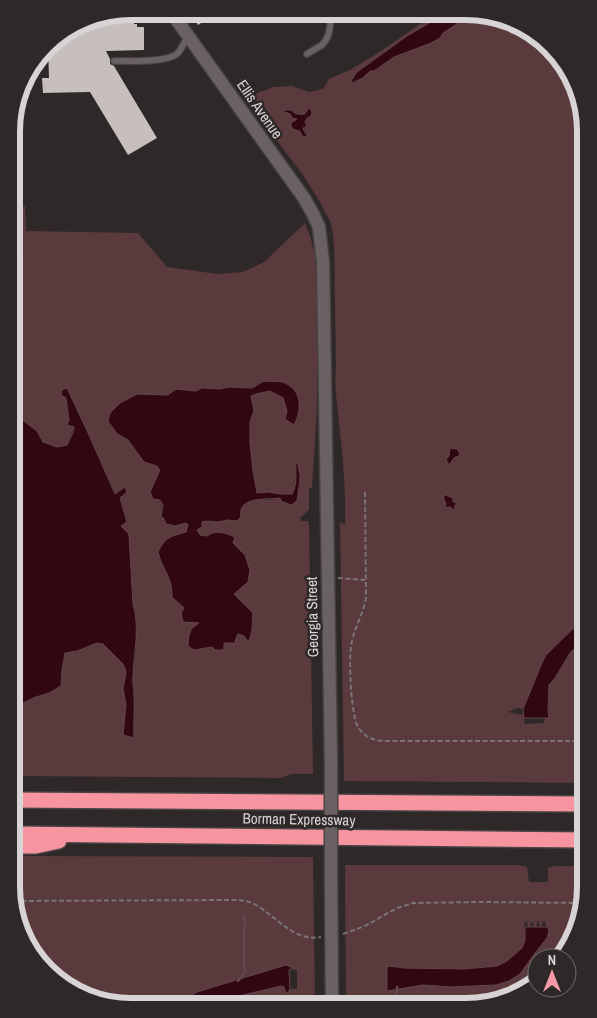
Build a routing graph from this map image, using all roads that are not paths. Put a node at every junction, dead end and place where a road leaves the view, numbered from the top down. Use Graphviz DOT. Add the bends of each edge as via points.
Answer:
graph roads {
  1 [pos="177,20"];
  2 [pos="330,20"];
  3 [pos="188,36"];
  4 [pos="307,54"];
  5 [pos="114,61"];
  6 [pos="319,227"];
  7 [pos="20,799"];
  8 [pos="577,804"];
  9 [pos="20,834"];
  10 [pos="86,835"];
  11 [pos="577,840"];
  12 [pos="20,846"];
  13 [pos="332,998"];
  1 -- 3 [label="street, Ellis Avenue"];
  2 -- 4 [label="lane" via="327,37"];
  3 -- 5 [label="lane" via="173,56 146,61"];
  3 -- 6 [label="street, Ellis Avenue" via="304,198"];
  6 -- 13 [label="street, Georgia Street, bridge" via="328,578"];
  7 -- 8 [label="highway, Borman Expressway"];
  9 -- 10 [label="highway, Borman Expressway"];
  10 -- 11 [label="highway, Borman Expressway"];
  10 -- 12 [label="highway" via="36,846"];
}
